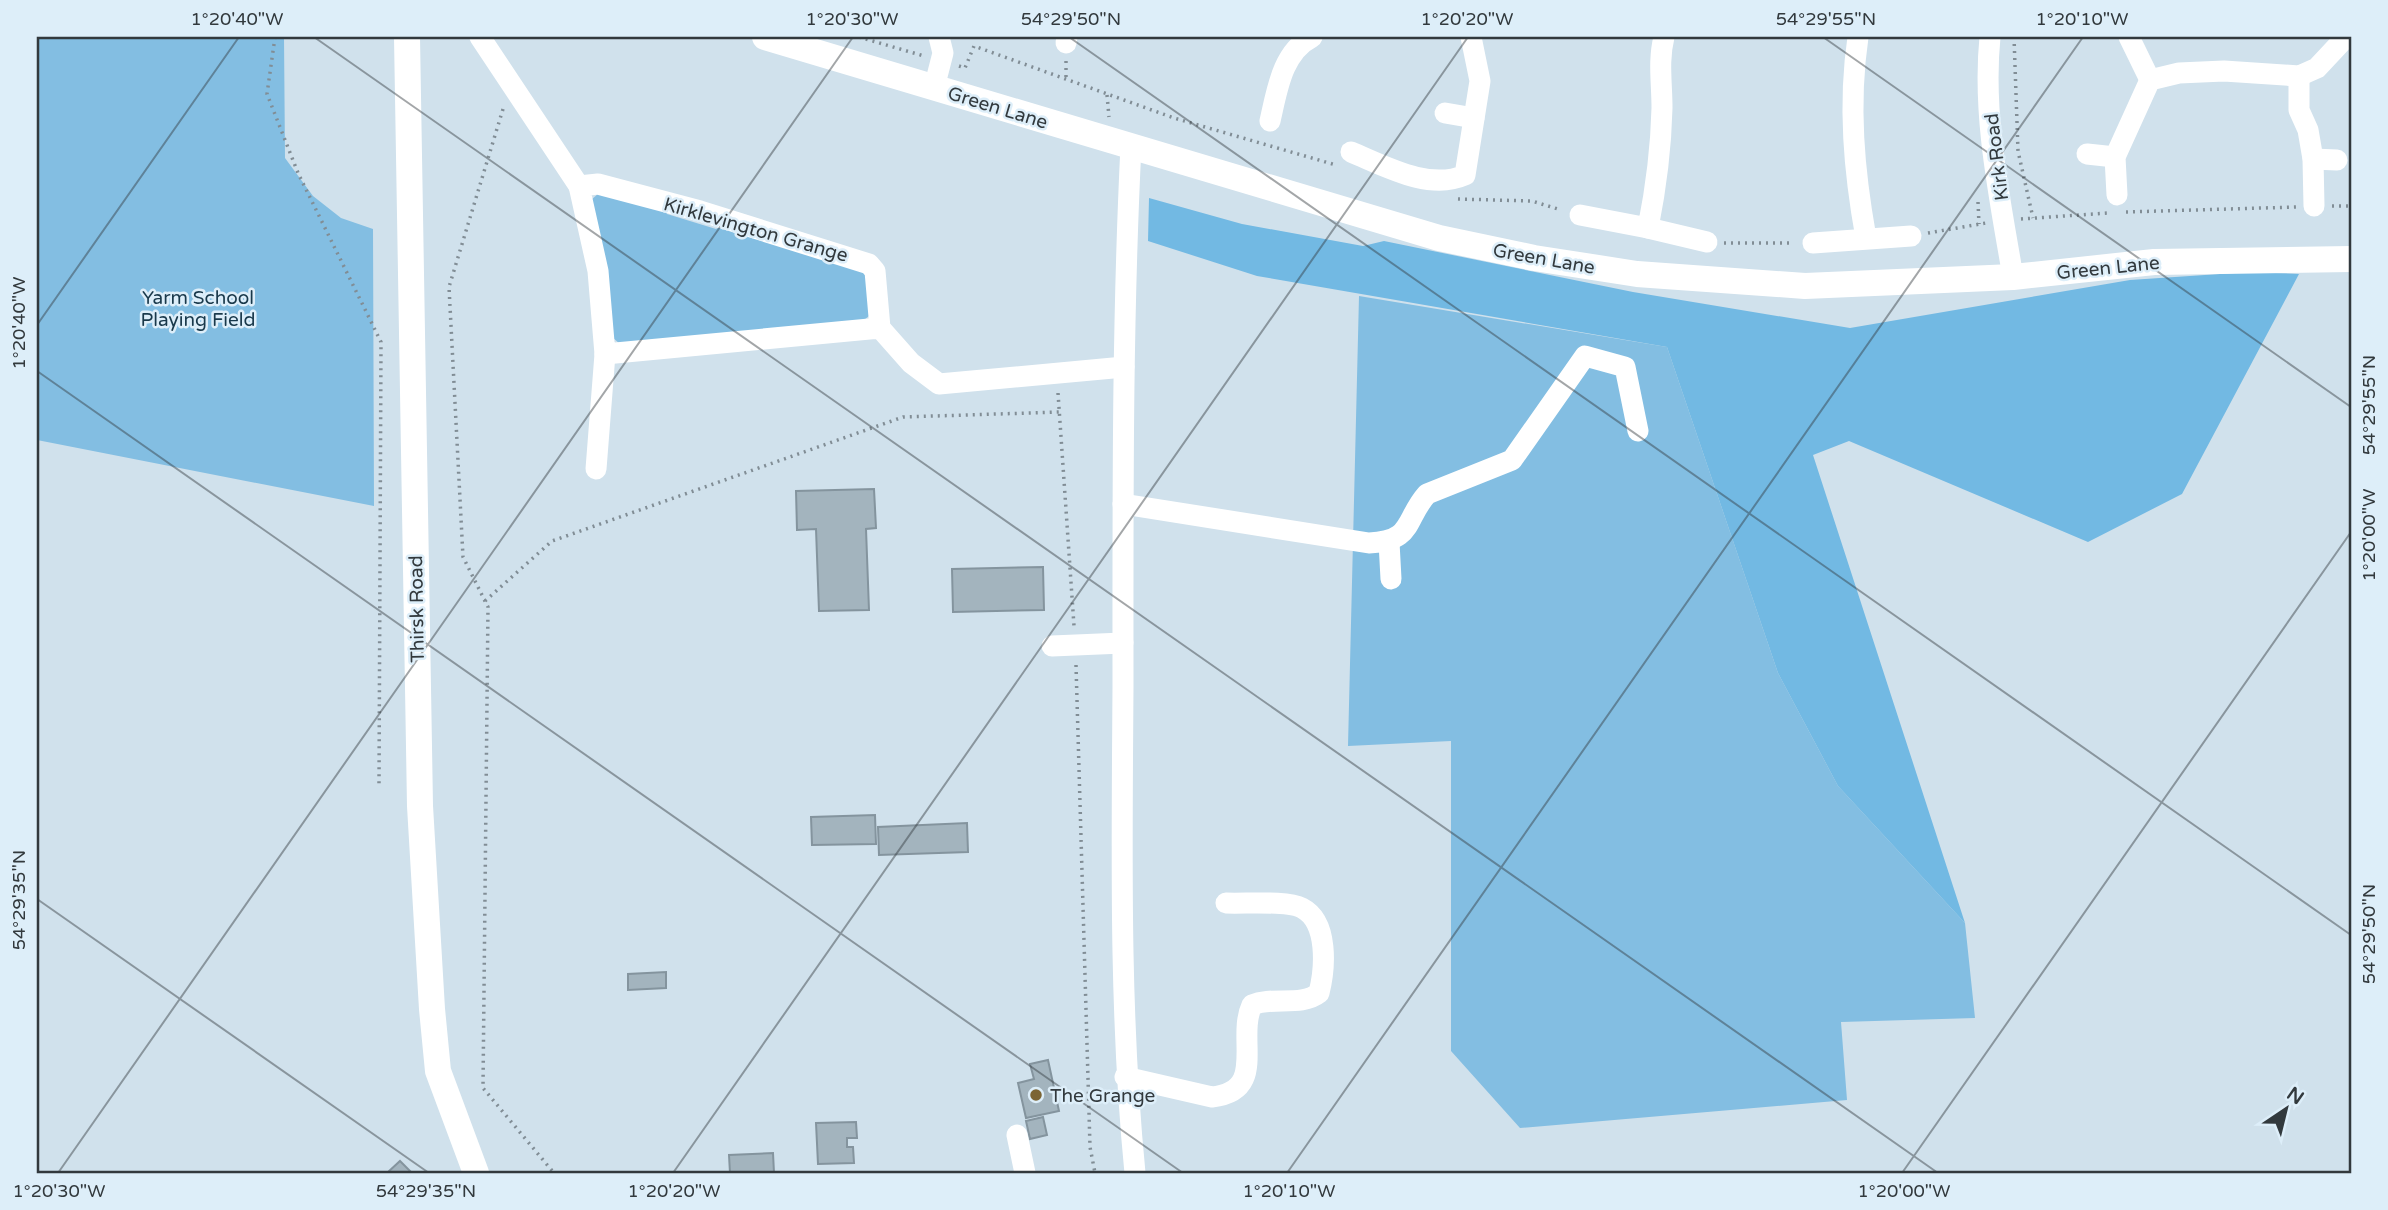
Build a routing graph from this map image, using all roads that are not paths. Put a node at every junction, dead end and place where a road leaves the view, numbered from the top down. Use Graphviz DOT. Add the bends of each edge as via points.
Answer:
graph roads {
  1 [pos="407,37"];
  2 [pos="480,37"];
  3 [pos="765,37"];
  4 [pos="1471,37"];
  5 [pos="1664,37"];
  6 [pos="1857,37"];
  7 [pos="1990,37"];
  8 [pos="2129,37"];
  9 [pos="2346,37"];
  10 [pos="1300,39"];
  11 [pos="942,44"];
  12 [pos="2299,76"];
  13 [pos="2150,80"];
  14 [pos="934,88"];
  15 [pos="1446,113"];
  16 [pos="1474,118"];
  17 [pos="1270,121"];
  18 [pos="1131,146"];
  19 [pos="2087,154"];
  20 [pos="2115,156"];
  21 [pos="1345,159"];
  22 [pos="2312,159"];
  23 [pos="2337,160"];
  24 [pos="579,186"];
  25 [pos="2117,195"];
  26 [pos="2314,206"];
  27 [pos="1580,215"];
  28 [pos="1648,228"];
  29 [pos="1911,236"];
  30 [pos="1866,238"];
  31 [pos="1707,242"];
  32 [pos="1813,243"];
  33 [pos="2351,259"];
  34 [pos="2013,277"];
  35 [pos="880,328"];
  36 [pos="605,354"];
  37 [pos="1124,366"];
  38 [pos="1638,431"];
  39 [pos="596,469"];
  40 [pos="1123,504"];
  41 [pos="1389,542"];
  42 [pos="1391,579"];
  43 [pos="1123,643"];
  44 [pos="1052,646"];
  45 [pos="1226,903"];
  46 [pos="1125,1077"];
  47 [pos="1017,1135"];
  48 [pos="476,1173"];
  49 [pos="1025,1173"];
  50 [pos="1135,1173"];
  1 -- 48 [label="main road, Thirsk Road" via="420,793 430,982 438,1071"];
  2 -- 24 [label="street"];
  3 -- 14 [label="main road, Green Lane"];
  4 -- 16 [label="street" via="1480,81"];
  5 -- 28 [label="street" via="1657,179"];
  6 -- 30 [label="street" via="1852,79 1854,170"];
  7 -- 34 [label="street, Kirk Road" via="1986,74"];
  8 -- 13 [label="street"];
  9 -- 12 [label="street" via="2318,68"];
  10 -- 17 [label="street" via="1281,76"];
  11 -- 14 [label="street"];
  12 -- 13 [label="street" via="2224,71"];
  12 -- 22 [label="street" via="2299,110 2308,130"];
  13 -- 20 [label="street"];
  14 -- 18 [label="main road, Green Lane"];
  15 -- 16 [label="street"];
  16 -- 21 [label="street" via="1465,175 1451,181 1438,182"];
  18 -- 34 [label="main road, Green Lane" via="1439,238 1611,270 1722,283 1805,286"];
  18 -- 37 [label="street"];
  19 -- 20 [label="street"];
  20 -- 25 [label="street"];
  22 -- 23 [label="street"];
  22 -- 26 [label="street"];
  24 -- 35 [label="street, Kirklevington Grange" via="610,187 860,259 874,271"];
  24 -- 36 [label="street" via="598,271"];
  27 -- 28 [label="street"];
  28 -- 31 [label="street"];
  29 -- 30 [label="street"];
  30 -- 32 [label="street"];
  33 -- 34 [label="main road, Green Lane" via="2154,262"];
  35 -- 36 [label="street"];
  35 -- 37 [label="street" via="911,363 939,384"];
  36 -- 39 [label="street"];
  37 -- 40 [label="street"];
  38 -- 41 [label="street" via="1625,367 1585,356 1512,460 1427,494 1410,525"];
  40 -- 41 [label="street" via="1369,543"];
  40 -- 43 [label="street"];
  41 -- 42 [label="street"];
  43 -- 44 [label="street"];
  43 -- 46 [label="street"];
  45 -- 46 [label="street" via="1300,907 1312,916 1321,934 1319,993 1312,999 1262,1000 1252,1005 1246,1017 1247,1069 1237,1089 1226,1096 1212,1097"];
  46 -- 50 [label="street"];
  47 -- 49 [label="street"];
}
